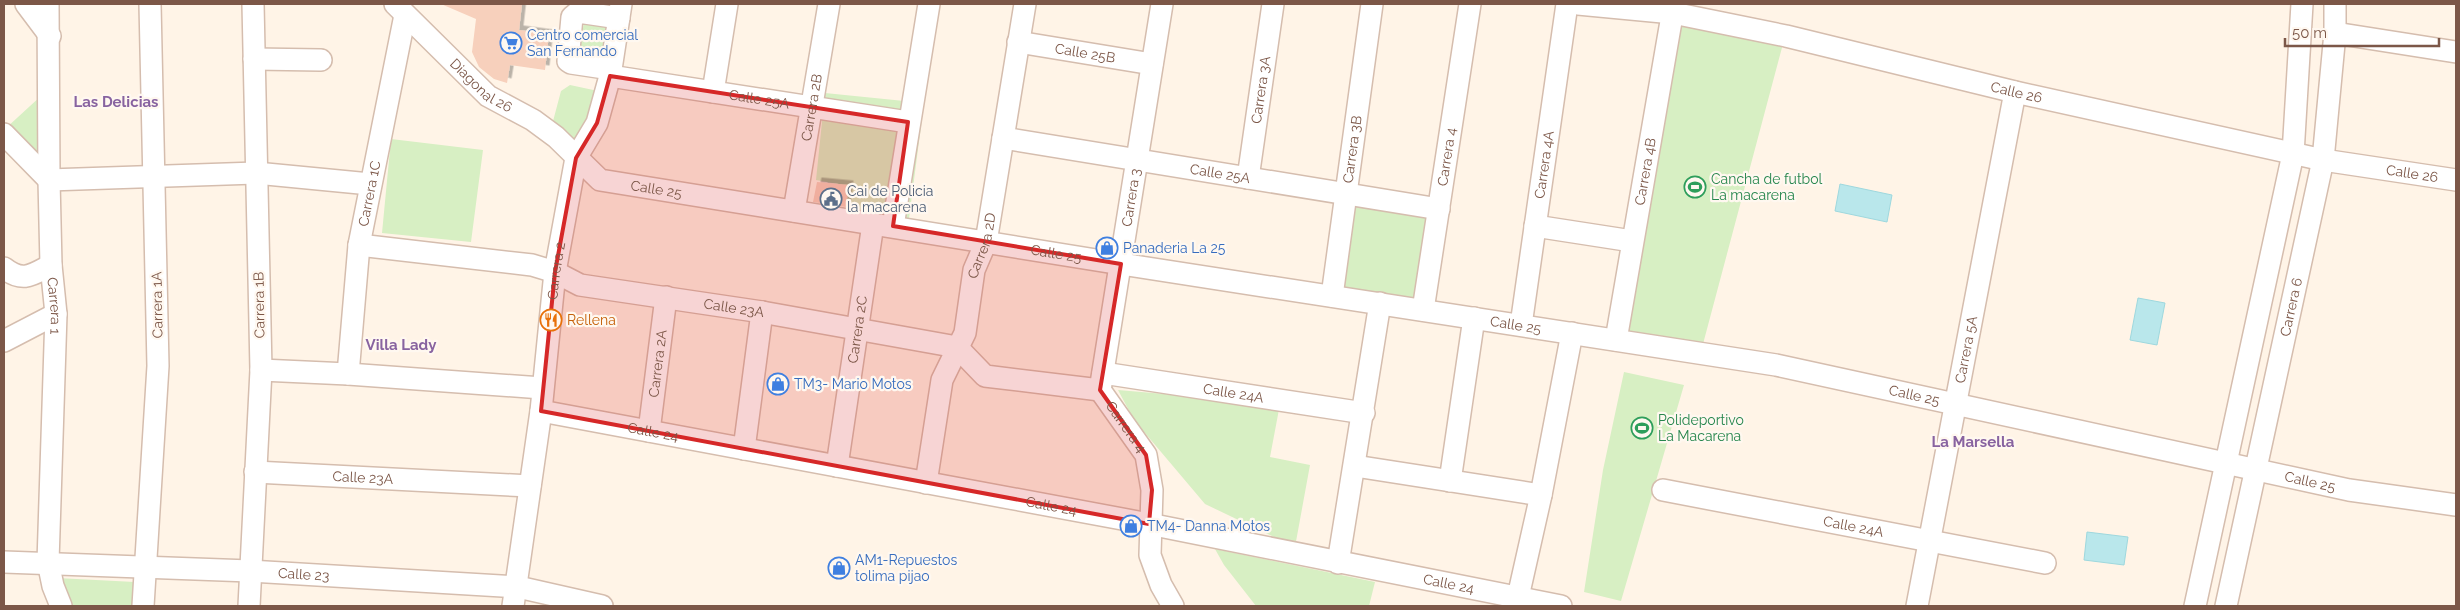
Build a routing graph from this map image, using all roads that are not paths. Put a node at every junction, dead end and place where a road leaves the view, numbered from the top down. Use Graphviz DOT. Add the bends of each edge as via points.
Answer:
graph roads {
  1 [pos="26,4"];
  2 [pos="48,4"];
  3 [pos="150,4"];
  4 [pos="253,4"];
  5 [pos="727,4"];
  6 [pos="830,4"];
  7 [pos="929,4"];
  8 [pos="1025,4"];
  9 [pos="1162,4"];
  10 [pos="1273,4"];
  11 [pos="1372,4"];
  12 [pos="1470,4"];
  13 [pos="1567,4"];
  14 [pos="1578,4"];
  15 [pos="2302,4"];
  16 [pos="2335,4"];
  17 [pos="1673,8"];
  18 [pos="400,10"];
  19 [pos="620,11"];
  20 [pos="2335,33"];
  21 [pos="50,36"];
  22 [pos="1018,42"];
  23 [pos="2456,52"];
  24 [pos="254,59"];
  25 [pos="321,60"];
  26 [pos="1152,64"];
  27 [pos="610,73"];
  28 [pos="713,92"];
  29 [pos="2015,92"];
  30 [pos="812,107"];
  31 [pos="908,122"];
  32 [pos="4,134"];
  33 [pos="1003,138"];
  34 [pos="2293,154"];
  35 [pos="576,158"];
  36 [pos="1137,159"];
  37 [pos="2323,160"];
  38 [pos="256,173"];
  39 [pos="154,176"];
  40 [pos="1248,178"];
  41 [pos="49,180"];
  42 [pos="2456,180"];
  43 [pos="370,184"];
  44 [pos="1346,194"];
  45 [pos="794,210"];
  46 [pos="1439,210"];
  47 [pos="883,225"];
  48 [pos="1536,226"];
  49 [pos="1632,241"];
  50 [pos="986,242"];
  51 [pos="359,245"];
  52 [pos="1121,264"];
  53 [pos="51,265"];
  54 [pos="4,268"];
  55 [pos="555,272"];
  56 [pos="1332,296"];
  57 [pos="666,297"];
  58 [pos="1380,303"];
  59 [pos="1423,310"];
  60 [pos="762,312"];
  61 [pos="56,314"];
  62 [pos="1474,318"];
  63 [pos="1521,325"];
  64 [pos="858,329"];
  65 [pos="1572,333"];
  66 [pos="1616,340"];
  67 [pos="4,341"];
  68 [pos="957,347"];
  69 [pos="261,370"];
  70 [pos="348,374"];
  71 [pos="1102,382"];
  72 [pos="542,388"];
  73 [pos="1955,403"];
  74 [pos="541,411"];
  75 [pos="1364,413"];
  76 [pos="649,431"];
  77 [pos="744,449"];
  78 [pos="2225,464"];
  79 [pos="837,466"];
  80 [pos="1355,466"];
  81 [pos="2255,470"];
  82 [pos="256,472"];
  83 [pos="1450,481"];
  84 [pos="926,483"];
  85 [pos="530,486"];
  86 [pos="1663,490"];
  87 [pos="1541,495"];
  88 [pos="2456,506"];
  89 [pos="1149,524"];
  90 [pos="1930,541"];
  91 [pos="4,562"];
  92 [pos="48,562"];
  93 [pos="1338,563"];
  94 [pos="2045,563"];
  95 [pos="146,567"];
  96 [pos="250,571"];
  97 [pos="516,596"];
  98 [pos="1518,597"];
  99 [pos="61,606"];
  100 [pos="143,606"];
  101 [pos="249,606"];
  102 [pos="602,606"];
  103 [pos="1173,606"];
  104 [pos="1561,606"];
  105 [pos="1917,606"];
  106 [pos="2194,606"];
  107 [pos="2226,606"];
  1 -- 21 [label="street"];
  2 -- 21 [label="street, Carrera 1"];
  3 -- 39 [label="street, Carrera 1A"];
  4 -- 24 [label="street, Carrera 1B"];
  5 -- 28 [label="street"];
  6 -- 30 [label="street, Carrera 2B"];
  7 -- 31 [label="street, Carrera 2C"];
  8 -- 22 [label="street, Carrera 2D"];
  9 -- 26 [label="street, Carrera 3"];
  10 -- 40 [label="street, Carrera 3A"];
  11 -- 44 [label="street, Carrera 3B"];
  12 -- 46 [label="street, Carrera 4"];
  13 -- 48 [label="street, Carrera 4A"];
  14 -- 17 [label="street, Calle 26"];
  15 -- 34 [label="street"];
  16 -- 20 [label="street, Carrera 6"];
  17 -- 29 [label="street, Calle 26"];
  17 -- 49 [label="street, Carrera 4B"];
  18 -- 35 [label="street, Diagonal 26" via="488,96 533,120"];
  18 -- 43 [label="street, Carrera 1C"];
  19 -- 27 [label="street, Carrera 2"];
  19 -- 27 [label="street, Calle 25A" via="578,12 572,17 568,61"];
  20 -- 23 [label="street"];
  20 -- 37 [label="street, Carrera 6"];
  21 -- 41 [label="street, Carrera 1"];
  22 -- 26 [label="street, Calle 25B"];
  22 -- 33 [label="street, Carrera 2D"];
  24 -- 25 [label="street"];
  24 -- 38 [label="street, Carrera 1B"];
  26 -- 36 [label="street, Carrera 3"];
  27 -- 28 [label="street, Calle 25A"];
  27 -- 35 [label="street, Carrera 2" via="597,124"];
  28 -- 30 [label="street, Calle 25A"];
  29 -- 34 [label="street, Calle 26"];
  29 -- 73 [label="street, Carrera 5A"];
  30 -- 31 [label="street, Calle 25A"];
  30 -- 45 [label="street, Carrera 2B"];
  31 -- 47 [label="street, Carrera 2C"];
  32 -- 41 [label="street"];
  33 -- 36 [label="street, Calle 25A"];
  33 -- 50 [label="street, Carrera 2D"];
  34 -- 37 [label="street, Calle 26"];
  34 -- 78 [label="street"];
  35 -- 45 [label="street, Calle 25" via="600,180"];
  35 -- 55 [label="street, Carrera 2"];
  36 -- 40 [label="street, Calle 25A"];
  36 -- 52 [label="street, Carrera 3"];
  37 -- 42 [label="street, Calle 26"];
  37 -- 81 [label="street, Carrera 6"];
  38 -- 39 [label="street"];
  38 -- 43 [label="street"];
  38 -- 69 [label="street, Carrera 1B"];
  39 -- 41 [label="street"];
  39 -- 95 [label="street, Carrera 1A" via="158,366"];
  40 -- 44 [label="street, Calle 25A"];
  41 -- 53 [label="street, Carrera 1"];
  43 -- 51 [label="street, Carrera 1C"];
  44 -- 46 [label="street, Calle 25A"];
  44 -- 56 [label="street, Carrera 3B"];
  45 -- 47 [label="street, Calle 25"];
  46 -- 59 [label="street, Carrera 4"];
  47 -- 50 [label="street, Calle 25"];
  47 -- 64 [label="street, Carrera 2C"];
  48 -- 49 [label="street"];
  48 -- 63 [label="street, Carrera 4A"];
  49 -- 66 [label="street, Carrera 4B"];
  50 -- 52 [label="street, Calle 25"];
  50 -- 68 [label="street, Carrera 2D" via="974,270 965,332"];
  51 -- 55 [label="street, Calle 23A" via="532,265"];
  51 -- 70 [label="street, Carrera 1C"];
  52 -- 56 [label="street, Calle 25"];
  52 -- 71 [label="street, Carrera 3"];
  53 -- 54 [label="street" via="28,277 14,276"];
  53 -- 61 [label="street, Carrera 1"];
  55 -- 57 [label="street, Calle 23A" via="580,285"];
  55 -- 72 [label="street, Carrera 2"];
  56 -- 58 [label="street, Calle 25"];
  57 -- 60 [label="street, Calle 23A"];
  57 -- 76 [label="street, Carrera 2A"];
  58 -- 59 [label="street, Calle 25"];
  58 -- 75 [label="street"];
  59 -- 62 [label="street, Calle 25"];
  60 -- 64 [label="street, Calle 23A"];
  60 -- 77 [label="street"];
  61 -- 67 [label="street"];
  61 -- 92 [label="street, Carrera 1"];
  62 -- 63 [label="street, Calle 25"];
  62 -- 83 [label="street"];
  63 -- 65 [label="street, Calle 25"];
  64 -- 68 [label="street, Calle 23A"];
  64 -- 79 [label="street, Carrera 2C"];
  65 -- 66 [label="street, Calle 25"];
  65 -- 87 [label="street"];
  66 -- 73 [label="street, Calle 25" via="1776,365"];
  68 -- 71 [label="street" via="986,376"];
  68 -- 84 [label="street, Carrera 2D" via="942,380"];
  69 -- 70 [label="street"];
  69 -- 82 [label="street, Carrera 1B"];
  70 -- 72 [label="street"];
  71 -- 75 [label="street, Calle 24A"];
  71 -- 89 [label="street, Carrera 4" via="1146,454 1152,490"];
  72 -- 74 [label="street, Carrera 2"];
  73 -- 78 [label="street, Calle 25"];
  73 -- 90 [label="street, Carrera 5A"];
  74 -- 76 [label="street, Calle 24"];
  74 -- 85 [label="street, Carrera 2"];
  75 -- 80 [label="street"];
  76 -- 77 [label="street, Calle 24"];
  77 -- 79 [label="street, Calle 24"];
  78 -- 81 [label="street, Calle 25"];
  78 -- 106 [label="street"];
  79 -- 84 [label="street, Calle 24"];
  80 -- 83 [label="street"];
  80 -- 93 [label="street"];
  81 -- 88 [label="street, Calle 25" via="2350,490"];
  81 -- 107 [label="street, Carrera 6"];
  82 -- 85 [label="street, Calle 23A"];
  82 -- 96 [label="street, Carrera 1B"];
  83 -- 87 [label="street"];
  84 -- 89 [label="street, Calle 24"];
  85 -- 97 [label="street, Carrera 2"];
  86 -- 90 [label="street, Calle 24A"];
  87 -- 98 [label="street"];
  89 -- 93 [label="street, Calle 24"];
  89 -- 103 [label="street, Carrera 4" via="1150,555"];
  90 -- 94 [label="street, Calle 24A"];
  90 -- 105 [label="street, Carrera 5A"];
  91 -- 92 [label="street, Calle 23"];
  92 -- 95 [label="street, Calle 23"];
  92 -- 99 [label="street, Carrera 1"];
  93 -- 98 [label="street, Calle 24"];
  95 -- 96 [label="street, Calle 23"];
  95 -- 100 [label="street, Carrera 1A"];
  96 -- 97 [label="street, Calle 23"];
  96 -- 101 [label="street, Carrera 1B"];
  97 -- 102 [label="street, Calle 23"];
  98 -- 104 [label="street, Calle 24"];
}
